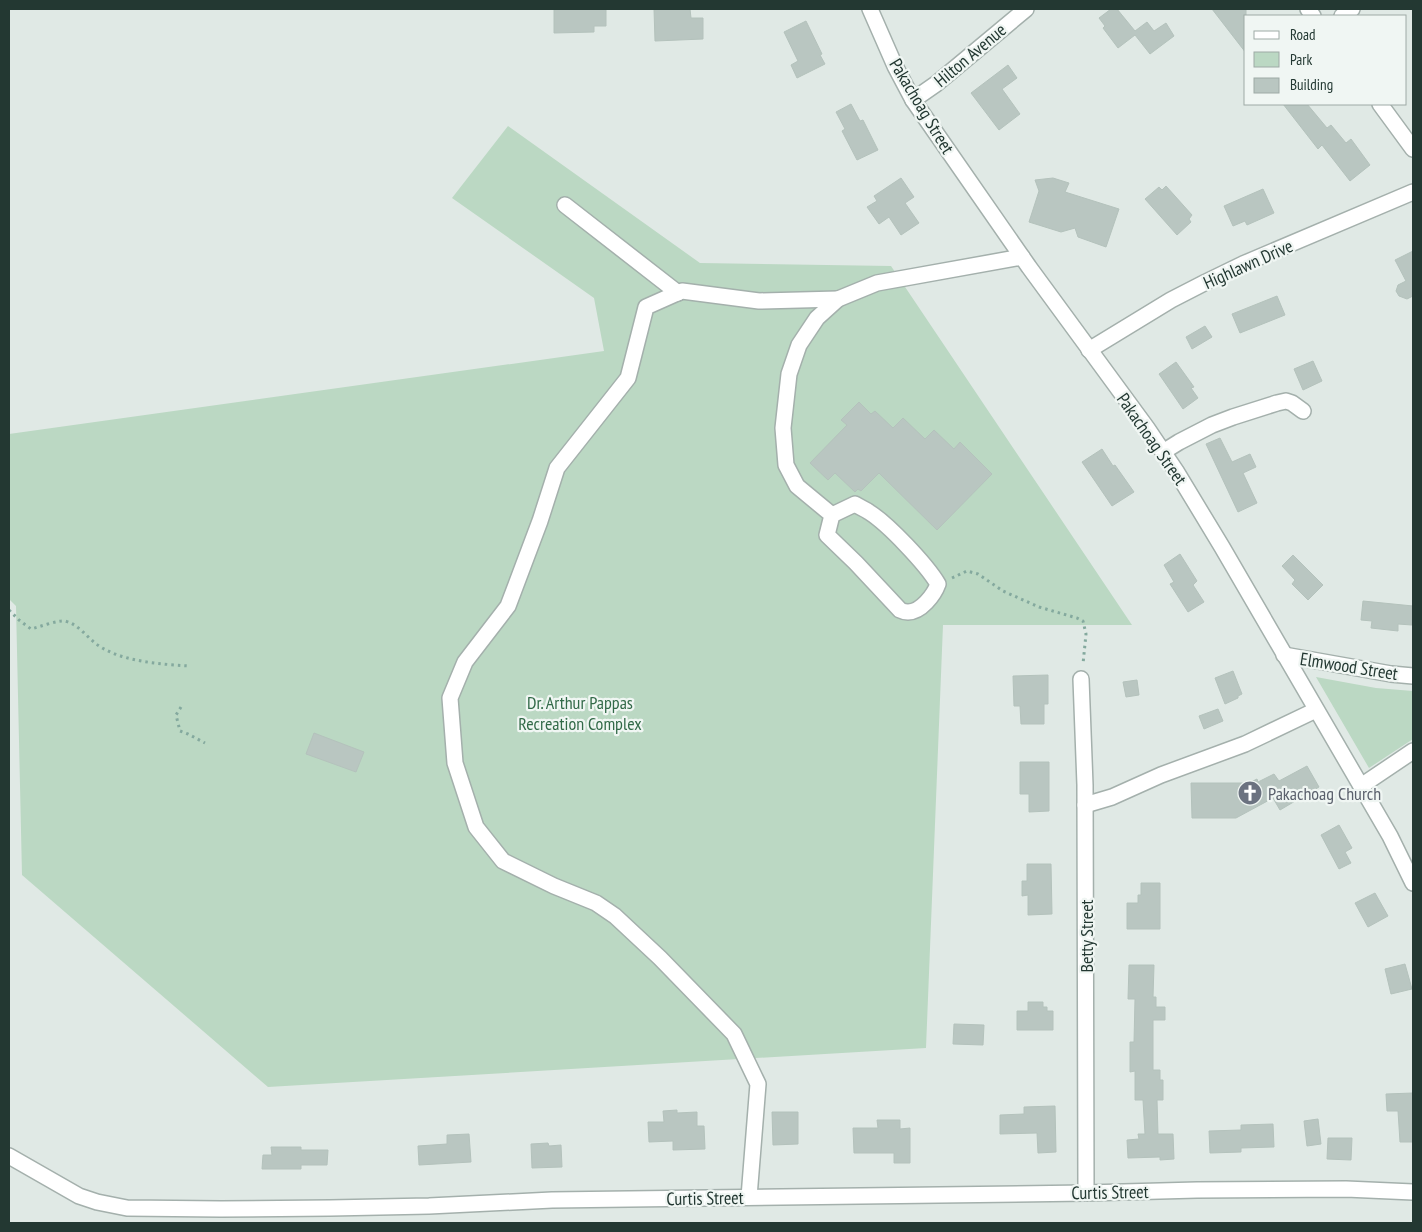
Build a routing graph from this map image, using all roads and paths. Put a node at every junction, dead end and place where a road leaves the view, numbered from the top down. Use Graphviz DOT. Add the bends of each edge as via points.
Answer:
graph roads {
  1 [pos="870,9"];
  2 [pos="1026,9"];
  3 [pos="913,100"];
  4 [pos="1381,105"];
  5 [pos="1413,149"];
  6 [pos="1413,192"];
  7 [pos="565,205"];
  8 [pos="1022,257"];
  9 [pos="678,293"];
  10 [pos="838,299"];
  11 [pos="1089,350"];
  12 [pos="1303,412"];
  13 [pos="1163,452"];
  14 [pos="832,515"];
  15 [pos="938,584"];
  16 [pos="9,610"];
  17 [pos="1284,655"];
  18 [pos="188,666"];
  19 [pos="1413,676"];
  20 [pos="1081,679"];
  21 [pos="181,707"];
  22 [pos="1316,710"];
  23 [pos="205,743"];
  24 [pos="1413,751"];
  25 [pos="1361,786"];
  26 [pos="1086,805"];
  27 [pos="1413,883"];
  28 [pos="9,1156"];
  29 [pos="1413,1192"];
  30 [pos="1086,1193"];
  31 [pos="749,1198"];
  32 [pos="188,1216"];
  1 -- 3 [label="street, Pakachoag Street"];
  2 -- 3 [label="street, Hilton Avenue"];
  3 -- 8 [label="street, Pakachoag Street"];
  4 -- 5 [label="street"];
  6 -- 11 [label="street, Highlawn Drive" via="1206,282"];
  7 -- 9 [label="street"];
  8 -- 10 [label="street" via="877,282"];
  8 -- 11 [label="street, Pakachoag Street"];
  9 -- 10 [label="street" via="759,301"];
  9 -- 31 [label="street" via="646,307 628,378 557,468 508,606 465,662 450,698 455,763 476,828 503,861 596,903 615,916 734,1034 758,1084"];
  10 -- 14 [label="street" via="817,318 799,344 789,374 783,428 786,465 797,486"];
  11 -- 13 [label="street, Pakachoag Street"];
  12 -- 13 [label="street" via="1286,401 1212,425"];
  13 -- 17 [label="street, Pakachoag Street"];
  14 -- 15 [label="street" via="855,504 870,512 932,573"];
  14 -- 15 [label="street" via="827,535 900,610 918,610"];
  15 -- 20 [label="path" via="967,571 1039,607 1083,621 1086,634"];
  16 -- 18 [label="path" via="31,628 63,621 76,626 99,646 127,658"];
  17 -- 19 [label="street, Elmwood Street"];
  17 -- 22 [label="street, Pakachoag Street"];
  20 -- 26 [label="street, Betty Street"];
  21 -- 23 [label="path" via="176,715 180,731"];
  22 -- 25 [label="street, Pakachoag Street"];
  22 -- 26 [label="street" via="1245,744"];
  24 -- 25 [label="street"];
  25 -- 27 [label="street, Pakachoag Street"];
  26 -- 30 [label="street, Betty Street"];
  28 -- 32 [label="street, Curtis Street" via="79,1196 127,1208"];
  29 -- 30 [label="street, Curtis Street" via="1336,1189"];
  30 -- 31 [label="street, Curtis Street"];
  31 -- 32 [label="street, Curtis Street" via="552,1200"];
}
